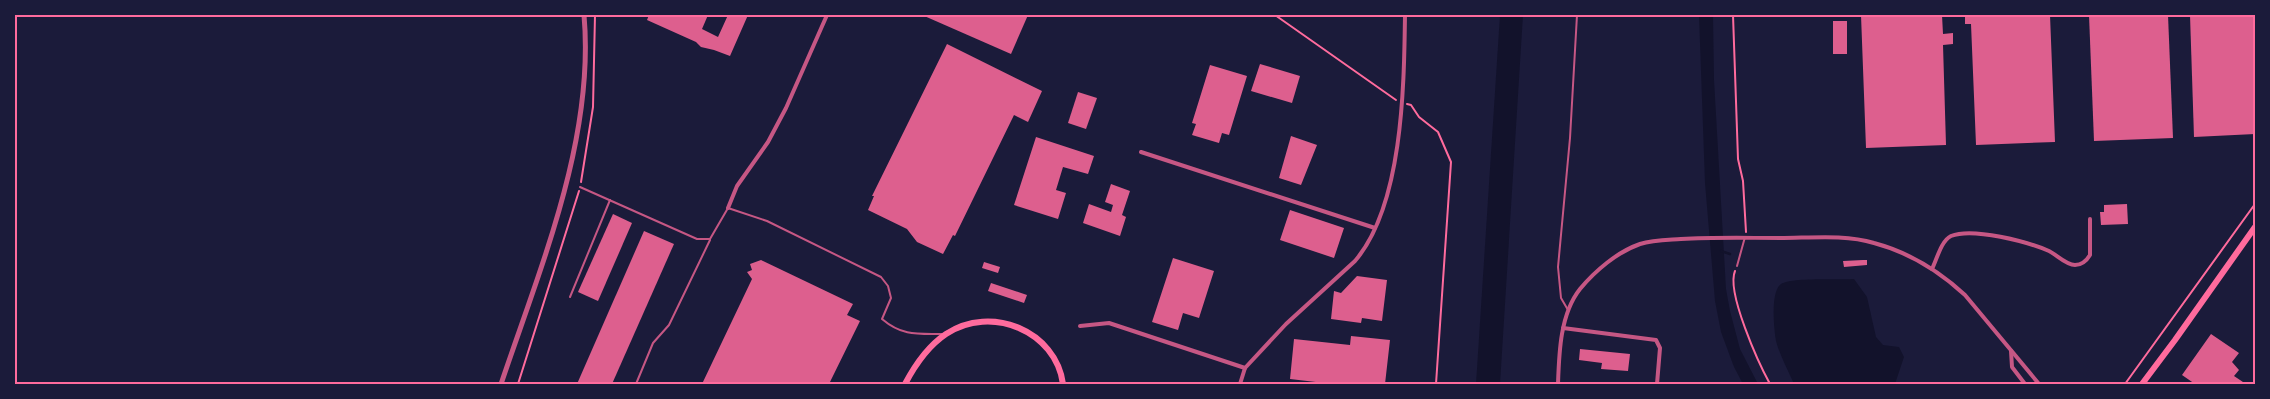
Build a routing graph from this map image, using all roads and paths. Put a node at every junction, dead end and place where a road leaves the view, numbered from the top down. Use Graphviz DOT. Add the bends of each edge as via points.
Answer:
graph roads {
  1 [pos="584,15"];
  2 [pos="827,15"];
  3 [pos="1275,15"];
  4 [pos="1405,15"];
  5 [pos="1577,15"];
  6 [pos="1733,15"];
  7 [pos="1403,102"];
  8 [pos="1141,152"];
  9 [pos="580,187"];
  10 [pos="610,199"];
  11 [pos="2255,204"];
  12 [pos="728,208"];
  13 [pos="2090,219"];
  14 [pos="2255,227"];
  15 [pos="1375,228"];
  16 [pos="1745,237"];
  17 [pos="710,239"];
  18 [pos="1737,266"];
  19 [pos="1932,269"];
  20 [pos="570,297"];
  21 [pos="1568,312"];
  22 [pos="1080,326"];
  23 [pos="1563,328"];
  24 [pos="946,334"];
  25 [pos="2011,351"];
  26 [pos="1245,368"];
  27 [pos="502,384"];
  28 [pos="636,384"];
  29 [pos="905,384"];
  30 [pos="1063,384"];
  31 [pos="1240,384"];
  32 [pos="1436,384"];
  33 [pos="1558,384"];
  34 [pos="1657,384"];
  35 [pos="1770,384"];
  36 [pos="2025,384"];
  37 [pos="2039,384"];
  38 [pos="2125,384"];
  39 [pos="2142,384"];
  1 -- 27 [label="street" via="583,104 566,187"];
  2 -- 12 [label="street" via="786,108 768,142 737,186"];
  3 -- 7 [label="path" via="1396,101"];
  4 -- 7 [label="street"];
  5 -- 21 [label="lane" via="1558,267 1561,298"];
  6 -- 16 [label="path" via="1738,158 1747,227"];
  7 -- 15 [label="street" via="1386,203"];
  7 -- 32 [label="path" via="1438,132 1451,162"];
  8 -- 15 [label="street"];
  9 -- 10 [label="lane"];
  10 -- 17 [label="lane" via="697,238"];
  10 -- 20 [label="lane"];
  11 -- 38 [label="path"];
  12 -- 17 [label="lane"];
  12 -- 24 [label="lane" via="767,221 880,277 892,298 882,319 893,329 910,334"];
  13 -- 19 [label="street" via="2090,255 2077,266 2017,240 1968,234 1951,236"];
  14 -- 39 [label="main road"];
  15 -- 26 [label="street" via="1355,261 1286,324"];
  16 -- 18 [label="lane"];
  16 -- 19 [label="street" via="1854,238 1902,252"];
  16 -- 21 [label="street" via="1700,237 1640,244 1622,253 1594,275 1579,290"];
  17 -- 28 [label="lane" via="669,325 653,342"];
  18 -- 35 [label="path" via="1734,275 1743,320"];
  19 -- 25 [label="street" via="1965,296"];
  21 -- 23 [label="street"];
  22 -- 26 [label="street" via="1109,324"];
  23 -- 33 [label="street"];
  23 -- 34 [label="street" via="1656,340 1660,348"];
  24 -- 29 [label="main road" via="925,353"];
  24 -- 30 [label="main road" via="984,322 1018,327 1041,340 1050,350 1057,361"];
  25 -- 36 [label="street" via="2012,367"];
  25 -- 37 [label="street"];
  26 -- 31 [label="street"];
}
